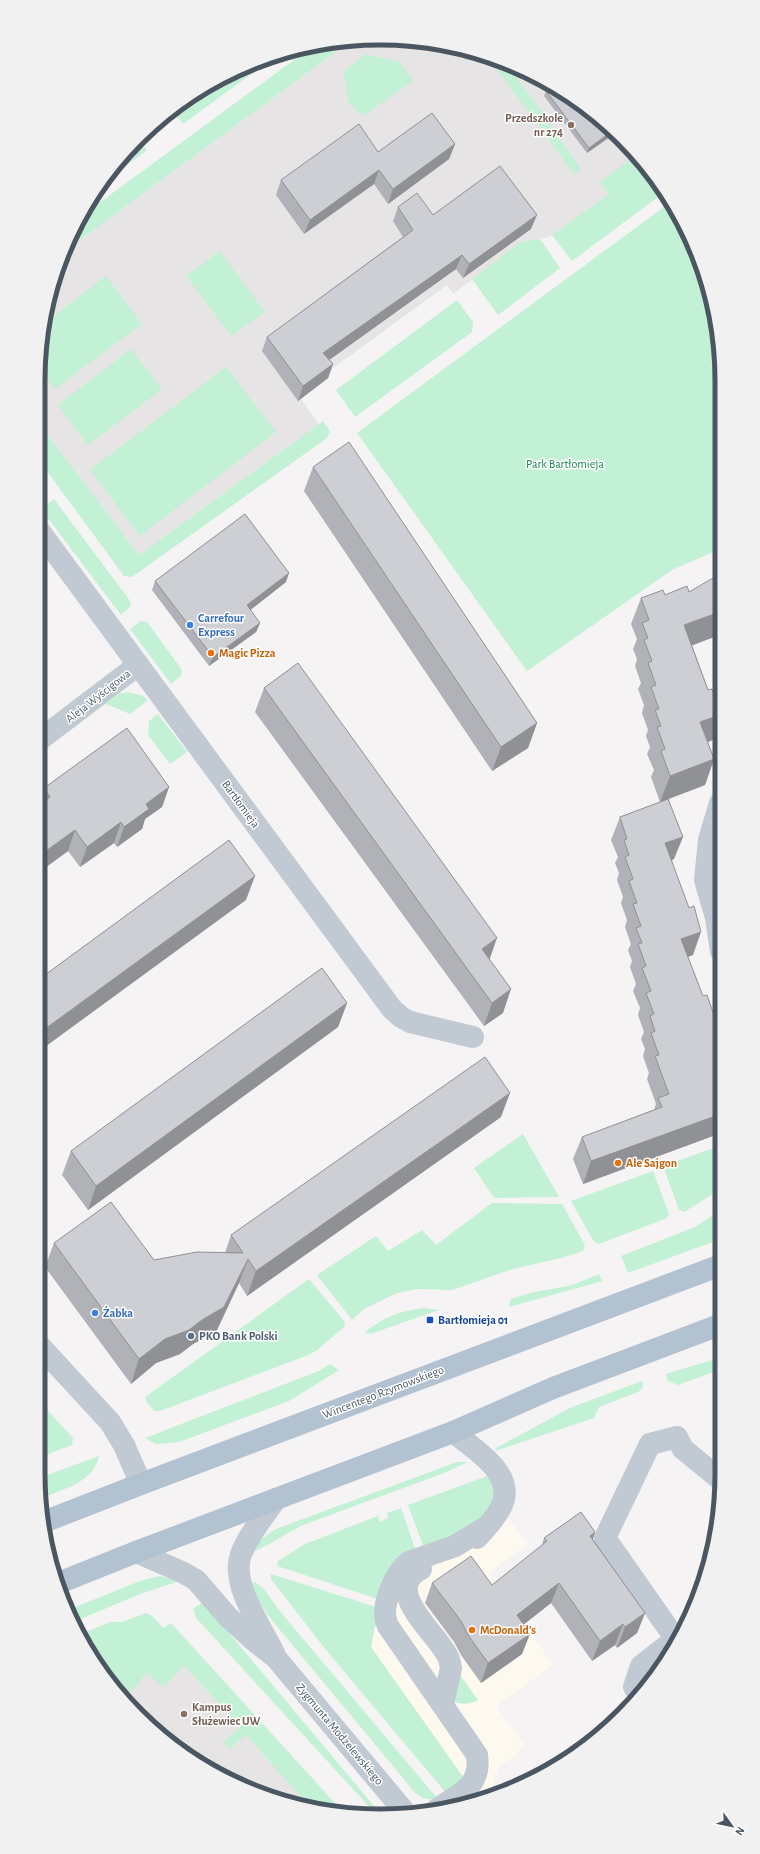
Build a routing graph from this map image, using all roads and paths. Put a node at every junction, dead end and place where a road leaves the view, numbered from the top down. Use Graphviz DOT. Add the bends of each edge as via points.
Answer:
graph roads {
  1 [pos="45,539"];
  2 [pos="138,665"];
  3 [pos="45,736"];
  4 [pos="715,820"];
  5 [pos="715,915"];
  6 [pos="473,1037"];
  7 [pos="715,1268"];
  8 [pos="715,1327"];
  9 [pos="45,1352"];
  10 [pos="453,1432"];
  11 [pos="715,1475"];
  12 [pos="141,1484"];
  13 [pos="276,1499"];
  14 [pos="48,1520"];
  15 [pos="486,1527"];
  16 [pos="136,1552"];
  17 [pos="63,1581"];
  18 [pos="673,1637"];
  19 [pos="670,1643"];
  20 [pos="276,1658"];
  21 [pos="636,1690"];
  22 [pos="443,1704"];
  23 [pos="446,1803"];
  24 [pos="402,1808"];
  1 -- 2 [label="street, Bartłomieja"];
  2 -- 3 [label="street, Aleja Wyścigowa"];
  2 -- 6 [label="street, Bartłomieja" via="392,1009 410,1022"];
  4 -- 5 [label="street" via="709,840 705,880"];
  7 -- 12 [label="main road, Wincentego Rzymowskiego"];
  8 -- 10 [label="main road" via="553,1388"];
  9 -- 12 [label="street" via="110,1422 124,1445"];
  10 -- 13 [label="main road"];
  10 -- 15 [label="street" via="496,1468 503,1482 504,1499 501,1508"];
  11 -- 18 [label="street" via="682,1449 677,1437 650,1444 605,1538"];
  12 -- 14 [label="main road, Wincentego Rzymowskiego"];
  13 -- 16 [label="main road"];
  13 -- 20 [label="street, Zygmunta Modzelewskiego" via="245,1546 239,1563 239,1579"];
  15 -- 22 [label="street" via="462,1555 420,1570 408,1583 408,1601 449,1659 450,1668"];
  15 -- 22 [label="street" via="455,1546 409,1562 393,1582 387,1606 385,1618 388,1626"];
  16 -- 17 [label="main road"];
  16 -- 20 [label="street, Zygmunta Modzelewskiego" via="196,1580 228,1617"];
  19 -- 21 [label="street" via="641,1666 634,1687"];
  20 -- 24 [label="street, Zygmunta Modzelewskiego"];
  22 -- 23 [label="street" via="475,1751 478,1767 476,1777 470,1786"];
}
